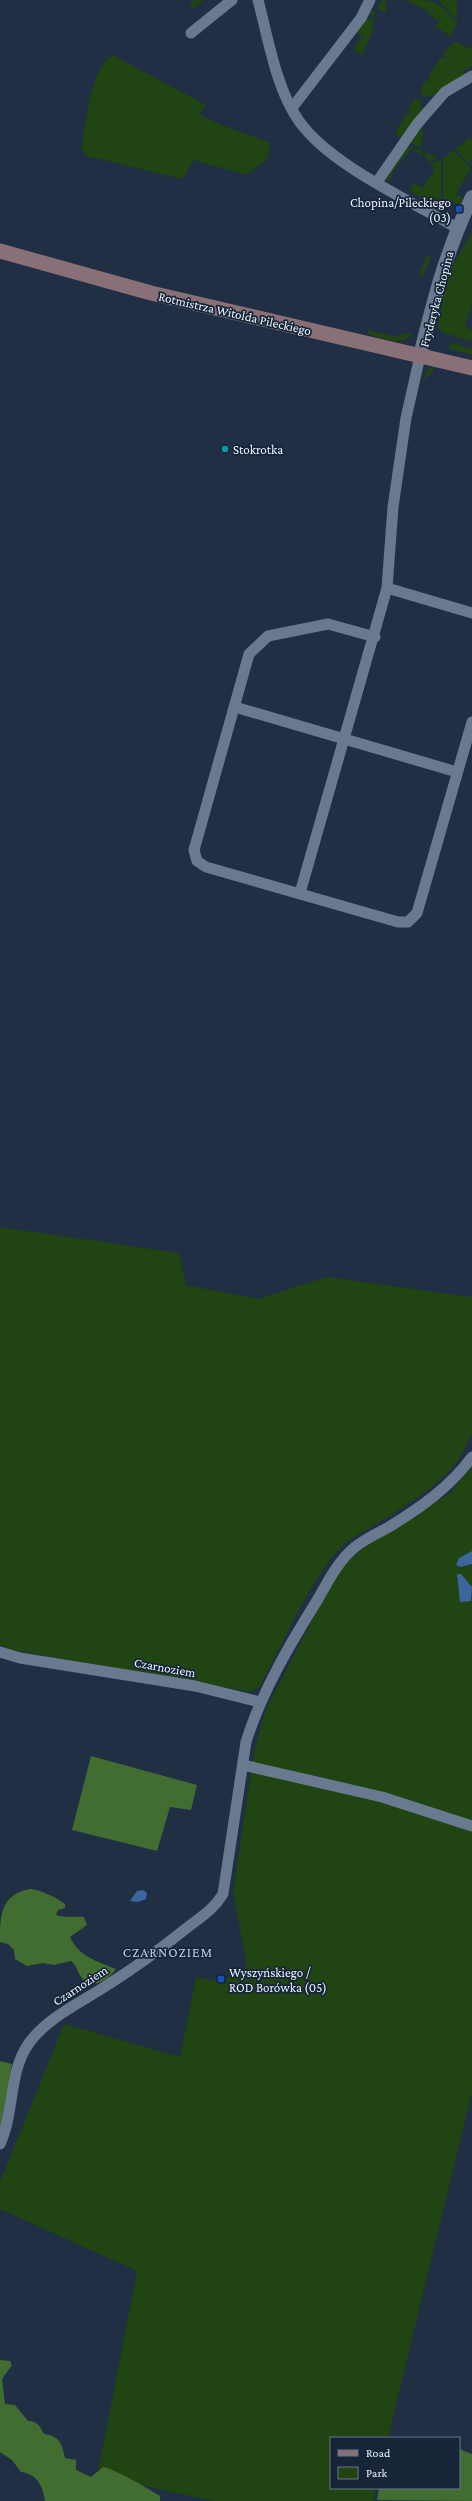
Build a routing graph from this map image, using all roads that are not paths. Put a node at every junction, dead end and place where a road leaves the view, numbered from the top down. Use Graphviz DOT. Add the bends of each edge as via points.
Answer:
graph roads {
  1 [pos="232,0"];
  2 [pos="258,0"];
  3 [pos="370,0"];
  4 [pos="191,33"];
  5 [pos="472,76"];
  6 [pos="292,108"];
  7 [pos="377,182"];
  8 [pos="472,198"];
  9 [pos="457,228"];
  10 [pos="0,250"];
  11 [pos="420,356"];
  12 [pos="472,368"];
  13 [pos="387,588"];
  14 [pos="472,613"];
  15 [pos="374,637"];
  16 [pos="235,707"];
  17 [pos="472,722"];
  18 [pos="345,740"];
  19 [pos="457,772"];
  20 [pos="300,893"];
  21 [pos="472,1457"];
  22 [pos="0,1652"];
  23 [pos="260,1702"];
  24 [pos="243,1765"];
  25 [pos="472,1826"];
  26 [pos="0,2144"];
  1 -- 4 [label="street"];
  2 -- 6 [label="street" via="271,49"];
  3 -- 6 [label="street" via="361,18"];
  5 -- 7 [label="street" via="445,92 417,124"];
  6 -- 7 [label="street" via="314,140 328,152"];
  7 -- 9 [label="street"];
  8 -- 9 [label="street, Fryderyka Chopina"];
  9 -- 11 [label="street, Fryderyka Chopina" via="438,281"];
  10 -- 11 [label="main road, Rotmistrza Witolda Pileckiego" via="151,293"];
  11 -- 12 [label="main road, Rotmistrza Witolda Pileckiego"];
  11 -- 13 [label="street" via="406,418 393,507"];
  13 -- 14 [label="street"];
  13 -- 15 [label="street"];
  15 -- 16 [label="street" via="328,624 268,636 249,654"];
  15 -- 18 [label="street"];
  16 -- 18 [label="street"];
  16 -- 20 [label="street" via="194,850 197,861 206,867"];
  17 -- 19 [label="street"];
  18 -- 19 [label="street"];
  18 -- 20 [label="street"];
  19 -- 20 [label="street" via="417,913 408,922 398,922"];
  21 -- 23 [label="street" via="443,1489 410,1514 355,1547 345,1558 293,1640"];
  22 -- 23 [label="street, Czarnoziem" via="20,1658 194,1686"];
  23 -- 24 [label="street, Czarnoziem" via="246,1742"];
  24 -- 25 [label="street" via="382,1798"];
  24 -- 26 [label="street, Czarnoziem" via="225,1882 216,1905 110,1984 64,2011 34,2036 25,2049 16,2073 8,2123"];
}
